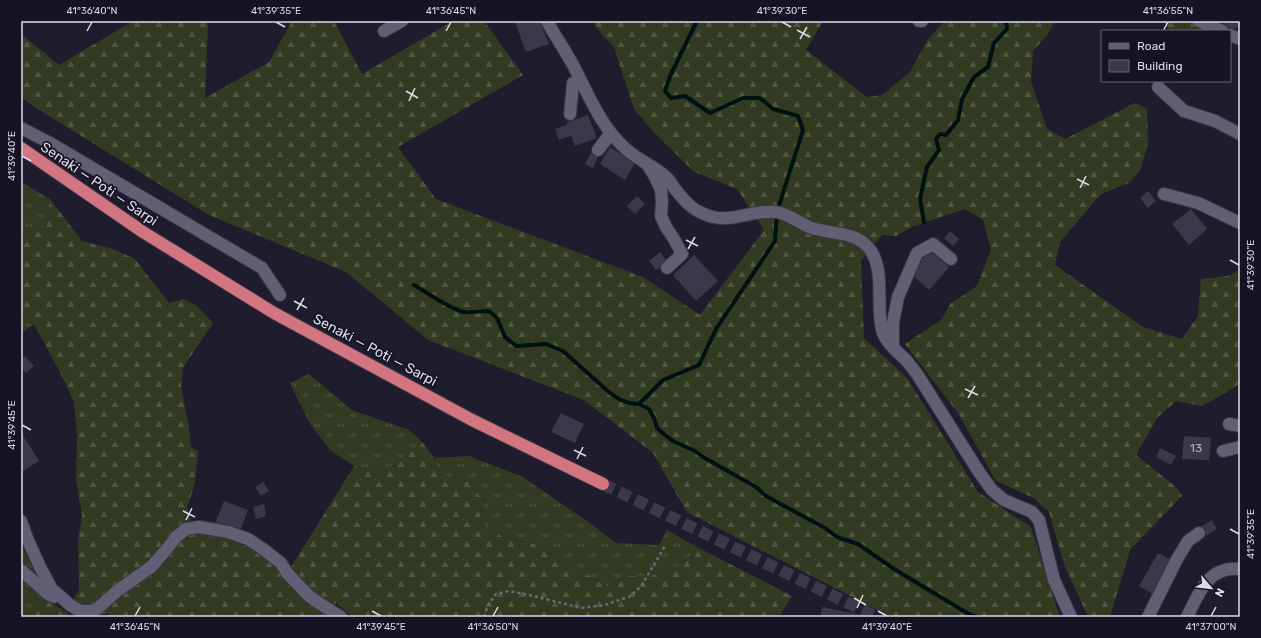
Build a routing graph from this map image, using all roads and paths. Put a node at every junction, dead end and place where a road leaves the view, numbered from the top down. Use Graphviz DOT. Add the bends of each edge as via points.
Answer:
graph roads {
  1 [pos="402,21"];
  2 [pos="547,21"];
  3 [pos="1199,21"];
  4 [pos="1220,30"];
  5 [pos="384,31"];
  6 [pos="580,80"];
  7 [pos="1158,86"];
  8 [pos="570,114"];
  9 [pos="21,128"];
  10 [pos="611,133"];
  11 [pos="1240,134"];
  12 [pos="21,148"];
  13 [pos="598,150"];
  14 [pos="644,162"];
  15 [pos="1164,194"];
  16 [pos="1240,223"];
  17 [pos="951,259"];
  18 [pos="667,268"];
  19 [pos="280,296"];
  20 [pos="893,348"];
  21 [pos="1240,447"];
  22 [pos="1223,451"];
  23 [pos="603,484"];
  24 [pos="21,521"];
  25 [pos="1199,534"];
  26 [pos="665,546"];
  27 [pos="1240,569"];
  28 [pos="21,570"];
  29 [pos="70,605"];
  30 [pos="341,617"];
  31 [pos="484,617"];
  32 [pos="1070,617"];
  33 [pos="1148,617"];
  34 [pos="1187,617"];
  1 -- 5 [label="street"];
  2 -- 6 [label="street"];
  3 -- 4 [label="street"];
  6 -- 8 [label="street" via="573,83"];
  6 -- 10 [label="street" via="598,116"];
  7 -- 11 [label="street" via="1184,111 1216,121"];
  9 -- 19 [label="street" via="262,268"];
  10 -- 13 [label="street"];
  10 -- 14 [label="street" via="627,150"];
  12 -- 23 [label="highway, Senaki — Poti — Sarpi" via="143,232 274,313 472,420"];
  14 -- 18 [label="street" via="661,190 661,216 682,254"];
  14 -- 20 [label="street" via="667,178 686,203 714,217 731,218 777,212 811,228 854,238 866,245 874,255 878,272 879,317 883,333"];
  15 -- 16 [label="street" via="1198,202"];
  17 -- 20 [label="street" via="933,244 917,253 898,297 892,323"];
  20 -- 32 [label="street" via="917,374 992,490 1004,500 1032,512 1039,520 1054,580"];
  21 -- 22 [label="street"];
  24 -- 29 [label="street" via="40,568 52,589"];
  25 -- 33 [label="street" via="1188,541"];
  26 -- 31 [label="path" via="642,585 631,596 605,605 581,608 509,592 496,594 488,605"];
  27 -- 34 [label="street" via="1231,569 1214,575 1204,585"];
  28 -- 29 [label="street" via="48,594"];
  29 -- 30 [label="street" via="80,611 97,609 150,566 176,537 186,529 199,527 228,532 248,539 281,563 309,596"];
}
